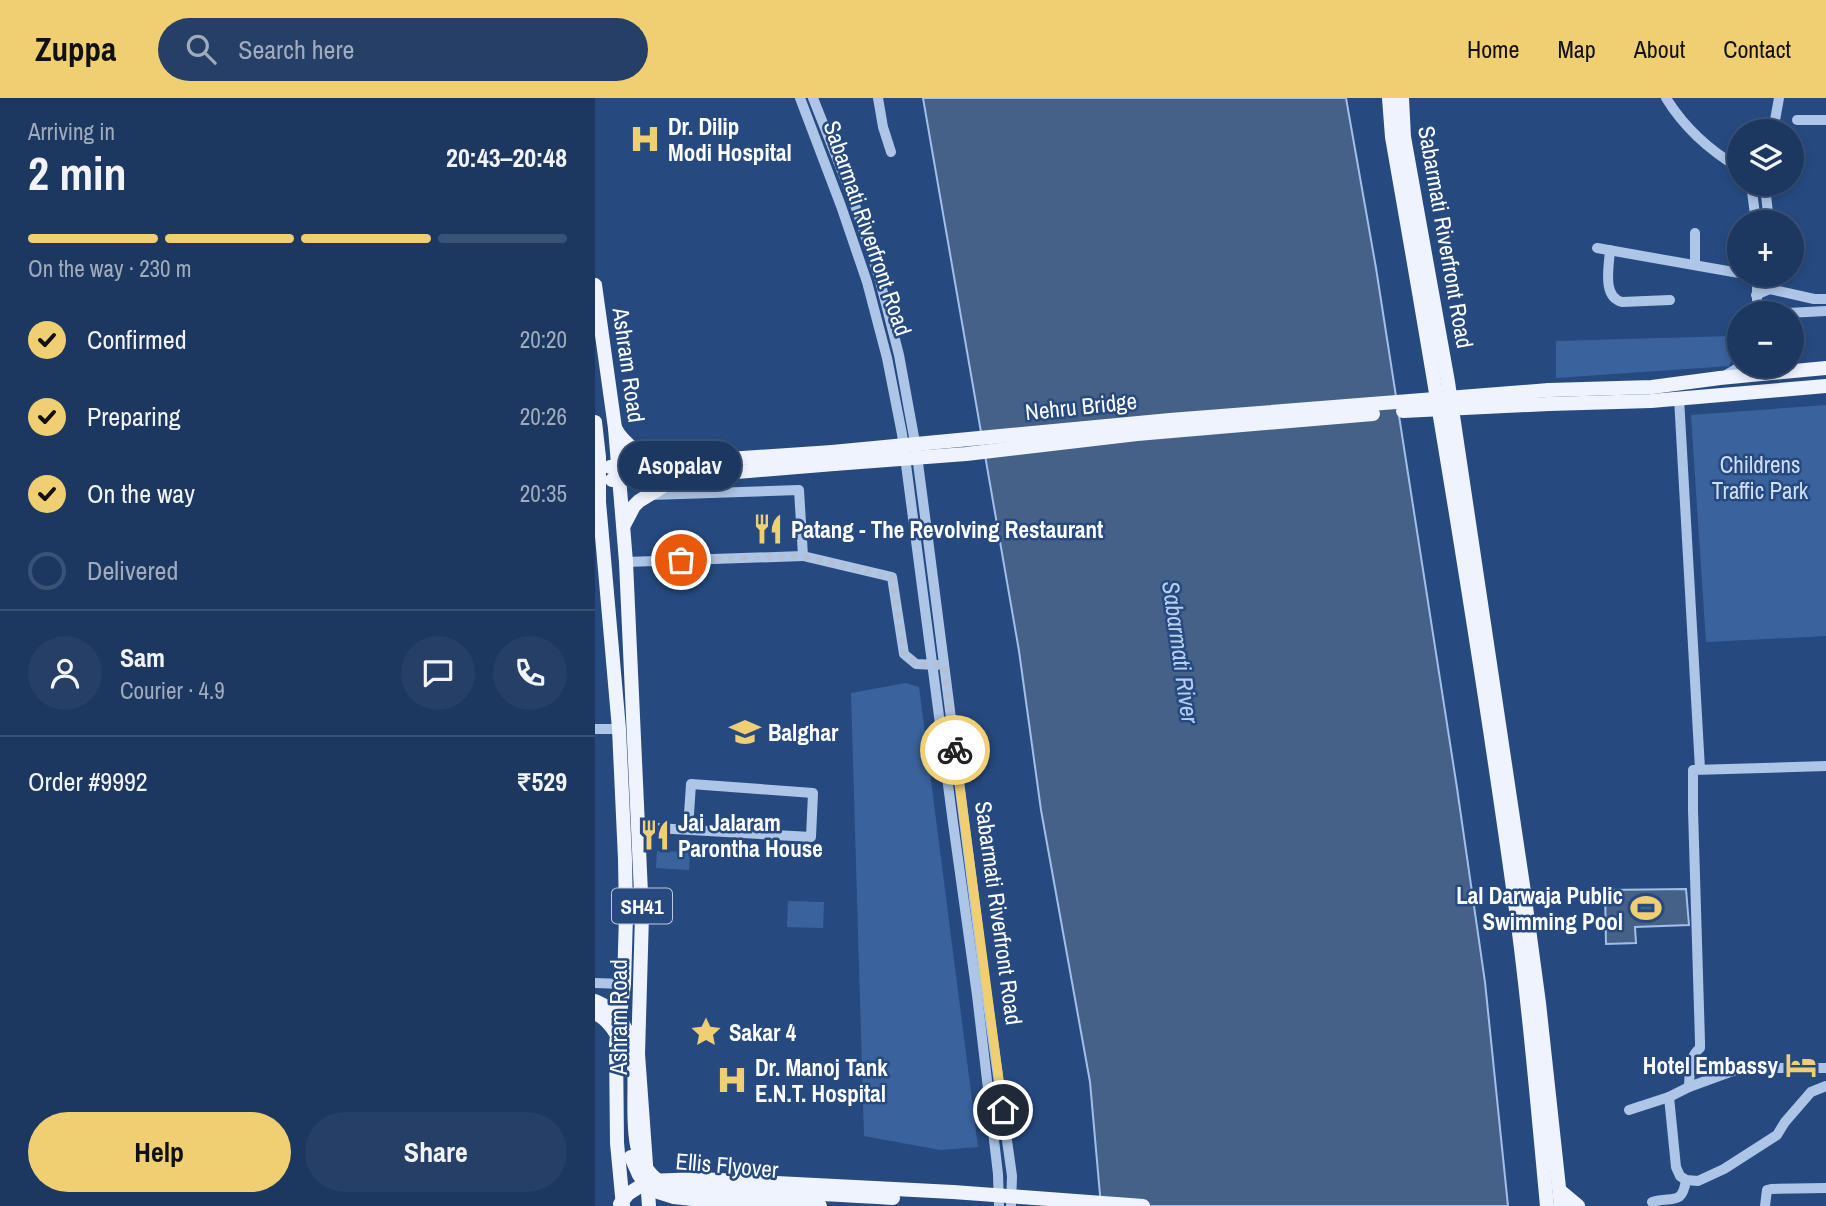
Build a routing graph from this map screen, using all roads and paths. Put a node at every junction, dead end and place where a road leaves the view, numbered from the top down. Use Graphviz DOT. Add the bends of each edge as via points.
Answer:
graph roads {
  1 [pos="800,98"];
  2 [pos="813,98"];
  3 [pos="878,98"];
  4 [pos="1389,98"];
  5 [pos="1402,98"];
  6 [pos="1667,98"];
  7 [pos="1779,98"];
  8 [pos="1775,119"];
  9 [pos="1804,120"];
  10 [pos="1826,120"];
  11 [pos="822,122"];
  12 [pos="810,126"];
  13 [pos="891,152"];
  14 [pos="1727,160"];
  15 [pos="1695,233"];
  16 [pos="1597,248"];
  17 [pos="1610,250"];
  18 [pos="1695,265"];
  19 [pos="1727,271"];
  20 [pos="595,285"];
  21 [pos="1770,289"];
  22 [pos="1826,299"];
  23 [pos="1670,300"];
  24 [pos="1760,301"];
  25 [pos="1826,311"];
  26 [pos="1804,312"];
  27 [pos="1826,368"];
  28 [pos="1727,374"];
  29 [pos="1720,378"];
  30 [pos="1826,386"];
  31 [pos="1549,397"];
  32 [pos="1679,398"];
  33 [pos="615,428"];
  34 [pos="596,434"];
  35 [pos="833,458"];
  36 [pos="658,465"];
  37 [pos="597,474"];
  38 [pos="619,474"];
  39 [pos="680,477"];
  40 [pos="648,495"];
  41 [pos="598,510"];
  42 [pos="623,525"];
  43 [pos="803,556"];
  44 [pos="626,562"];
  45 [pos="938,665"];
  46 [pos="595,729"];
  47 [pos="619,729"];
  48 [pos="1826,766"];
  49 [pos="1700,769"];
  50 [pos="639,827"];
  51 [pos="688,829"];
  52 [pos="595,983"];
  53 [pos="624,984"];
  54 [pos="595,1001"];
  55 [pos="619,1008"];
  56 [pos="595,1012"];
  57 [pos="1826,1068"];
  58 [pos="1826,1086"];
  59 [pos="1689,1087"];
  60 [pos="1669,1097"];
  61 [pos="1629,1110"];
  62 [pos="1686,1180"];
  63 [pos="648,1181"];
  64 [pos="1826,1188"];
  65 [pos="919,1192"];
  66 [pos="1560,1198"];
  67 [pos="1652,1202"];
  68 [pos="621,1204"];
  69 [pos="650,1206"];
  70 [pos="820,1206"];
  71 [pos="999,1206"];
  72 [pos="1011,1206"];
  73 [pos="1143,1206"];
  74 [pos="1547,1206"];
  75 [pos="1578,1206"];
  76 [pos="1765,1206"];
  1 -- 12 [label="street, Sabarmati Riverfront Road"];
  2 -- 11 [label="street, Sabarmati Riverfront Road"];
  3 -- 13 [label="street"];
  4 -- 74 [label="main road" via="1514,890"];
  5 -- 66 [label="main road, Sabarmati Riverfront Road" via="1404,137 1448,382 1526,904"];
  6 -- 14 [label="street" via="1691,132"];
  7 -- 8 [label="street"];
  9 -- 10 [label="street"];
  11 -- 12 [label="street"];
  11 -- 45 [label="street, Sabarmati Riverfront Road" via="857,212 899,355 916,448"];
  12 -- 45 [label="street, Sabarmati Riverfront Road" via="863,269 887,358"];
  15 -- 18 [label="street"];
  16 -- 17 [label="street"];
  17 -- 18 [label="street"];
  17 -- 23 [label="street" via="1609,285 1615,300"];
  18 -- 19 [label="street"];
  20 -- 33 [label="main road, Ashram Road / SH41"];
  21 -- 22 [label="street"];
  21 -- 24 [label="street"];
  25 -- 26 [label="street"];
  27 -- 29 [label="main road"];
  28 -- 29 [label="street"];
  29 -- 31 [label="main road"];
  30 -- 32 [label="main road"];
  31 -- 32 [label="main road"];
  31 -- 35 [label="main road, Nehru Bridge, bridge" via="966,454"];
  32 -- 49 [label="street"];
  33 -- 36 [label="main road"];
  33 -- 38 [label="main road, Ashram Road / SH41"];
  34 -- 37 [label="main road, Ashram Road"];
  35 -- 36 [label="main road, Nehru Bridge"];
  35 -- 39 [label="main road, Nehru Bridge"];
  36 -- 38 [label="main road, Nehru Bridge"];
  37 -- 38 [label="main road"];
  37 -- 41 [label="main road, Ashram Road"];
  38 -- 39 [label="main road, Nehru Bridge"];
  38 -- 42 [label="main road, Ashram Road / SH41"];
  39 -- 40 [label="main road"];
  40 -- 42 [label="main road" via="634,506"];
  40 -- 43 [label="street" via="799,490"];
  41 -- 47 [label="main road, Ashram Road"];
  42 -- 44 [label="main road, Ashram Road / SH41"];
  43 -- 44 [label="street"];
  43 -- 45 [label="street" via="892,577 904,654 916,664"];
  44 -- 50 [label="main road, Ashram Road / SH41"];
  45 -- 71 [label="street, Sabarmati Riverfront Road"];
  45 -- 72 [label="street, Sabarmati Riverfront Road" via="1012,1176"];
  46 -- 47 [label="street"];
  47 -- 53 [label="main road, Ashram Road"];
  48 -- 49 [label="street"];
  49 -- 59 [label="street" via="1692,773 1700,1048 1691,1059"];
  50 -- 51 [label="street"];
  50 -- 63 [label="main road, Ashram Road / SH41" via="638,1055"];
  51 -- 51 [label="street" via="811,837 813,793 691,785"];
  52 -- 53 [label="street"];
  53 -- 55 [label="main road, Ashram Road"];
  54 -- 65 [label="main road, Ellis Flyover, bridge" via="620,1019 628,1034 637,1148 645,1167 660,1181 713,1190 893,1198"];
  55 -- 56 [label="street"];
  55 -- 68 [label="main road, Ashram Road"];
  56 -- 70 [label="main road, Ellis Flyover, bridge" via="621,1043 629,1154 639,1175 655,1191 710,1201"];
  57 -- 59 [label="street" via="1741,1068"];
  58 -- 62 [label="street" via="1811,1092 1777,1135 1724,1169 1698,1181"];
  59 -- 60 [label="street"];
  60 -- 61 [label="street"];
  60 -- 62 [label="street" via="1674,1159 1679,1175"];
  62 -- 67 [label="street" via="1680,1198"];
  63 -- 65 [label="main road" via="700,1179"];
  63 -- 68 [label="main road"];
  63 -- 69 [label="main road, Ashram Road / SH41"];
  64 -- 76 [label="street" via="1767,1190"];
  65 -- 73 [label="main road, bridge"];
  66 -- 75 [label="main road"];
  68 -- 69 [label="main road"];
}
